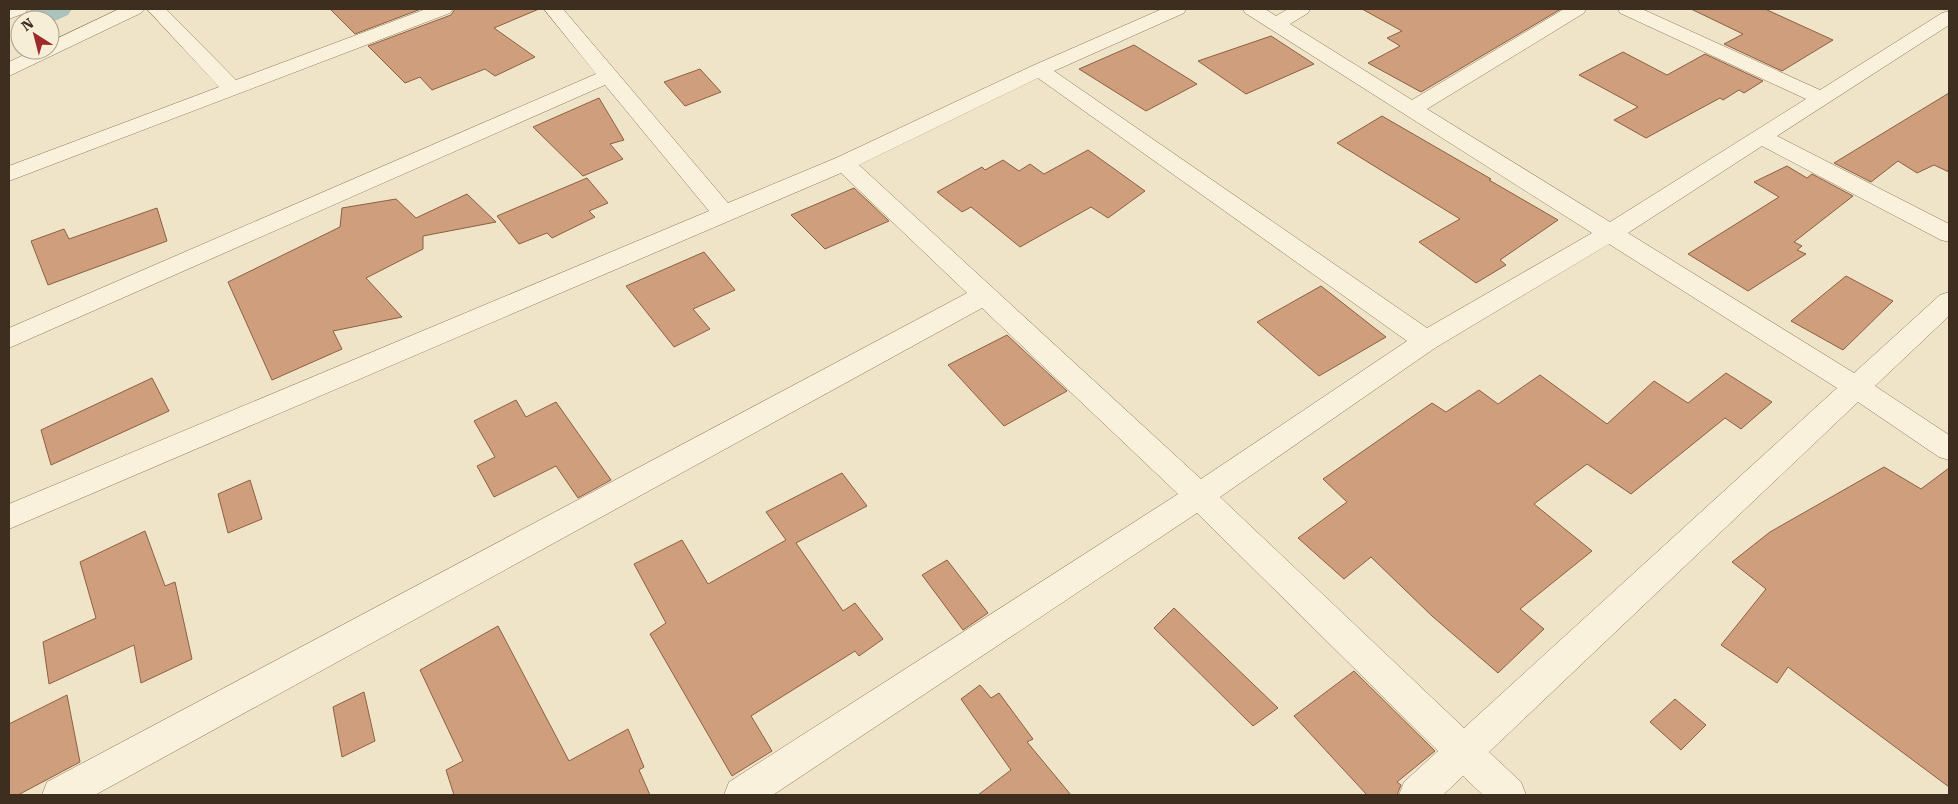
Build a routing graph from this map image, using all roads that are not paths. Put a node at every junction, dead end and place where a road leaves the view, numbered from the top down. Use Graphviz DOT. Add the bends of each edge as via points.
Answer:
graph roads {
  1 [pos="18,9"];
  2 [pos="134,9"];
  3 [pos="156,9"];
  4 [pos="443,9"];
  5 [pos="553,9"];
  6 [pos="1178,9"];
  7 [pos="1252,9"];
  8 [pos="1301,9"];
  9 [pos="1577,9"];
  10 [pos="1627,9"];
  11 [pos="9,13"];
  12 [pos="1949,17"];
  13 [pos="1276,24"];
  14 [pos="9,70"];
  15 [pos="1039,70"];
  16 [pos="610,75"];
  17 [pos="233,89"];
  18 [pos="1823,99"];
  19 [pos="1412,109"];
  20 [pos="1763,138"];
  21 [pos="844,164"];
  22 [pos="9,174"];
  23 [pos="725,215"];
  24 [pos="1610,233"];
  25 [pos="1949,234"];
  26 [pos="985,295"];
  27 [pos="1949,301"];
  28 [pos="9,339"];
  29 [pos="1426,341"];
  30 [pos="1856,387"];
  31 [pos="1949,449"];
  32 [pos="1199,496"];
  33 [pos="9,517"];
  34 [pos="1463,751"];
  35 [pos="60,795"];
  36 [pos="742,795"];
  37 [pos="1417,795"];
  38 [pos="1508,795"];
  1 -- 11 [label="street"];
  2 -- 14 [label="street"];
  3 -- 17 [label="street"];
  4 -- 17 [label="street"];
  5 -- 16 [label="street"];
  6 -- 15 [label="street"];
  7 -- 13 [label="street"];
  8 -- 13 [label="street"];
  9 -- 19 [label="street"];
  10 -- 18 [label="street"];
  12 -- 18 [label="street"];
  13 -- 19 [label="street"];
  15 -- 21 [label="street"];
  15 -- 29 [label="street"];
  16 -- 23 [label="street"];
  16 -- 28 [label="street"];
  17 -- 22 [label="street"];
  18 -- 20 [label="street"];
  19 -- 24 [label="street"];
  20 -- 24 [label="street"];
  20 -- 25 [label="street"];
  21 -- 23 [label="street"];
  21 -- 26 [label="street"];
  23 -- 33 [label="street"];
  24 -- 29 [label="street"];
  24 -- 30 [label="street"];
  26 -- 32 [label="street"];
  26 -- 35 [label="street"];
  27 -- 30 [label="street"];
  29 -- 32 [label="street"];
  30 -- 31 [label="street"];
  30 -- 34 [label="street"];
  32 -- 34 [label="street"];
  32 -- 36 [label="street"];
  34 -- 37 [label="street"];
  34 -- 38 [label="street"];
}
